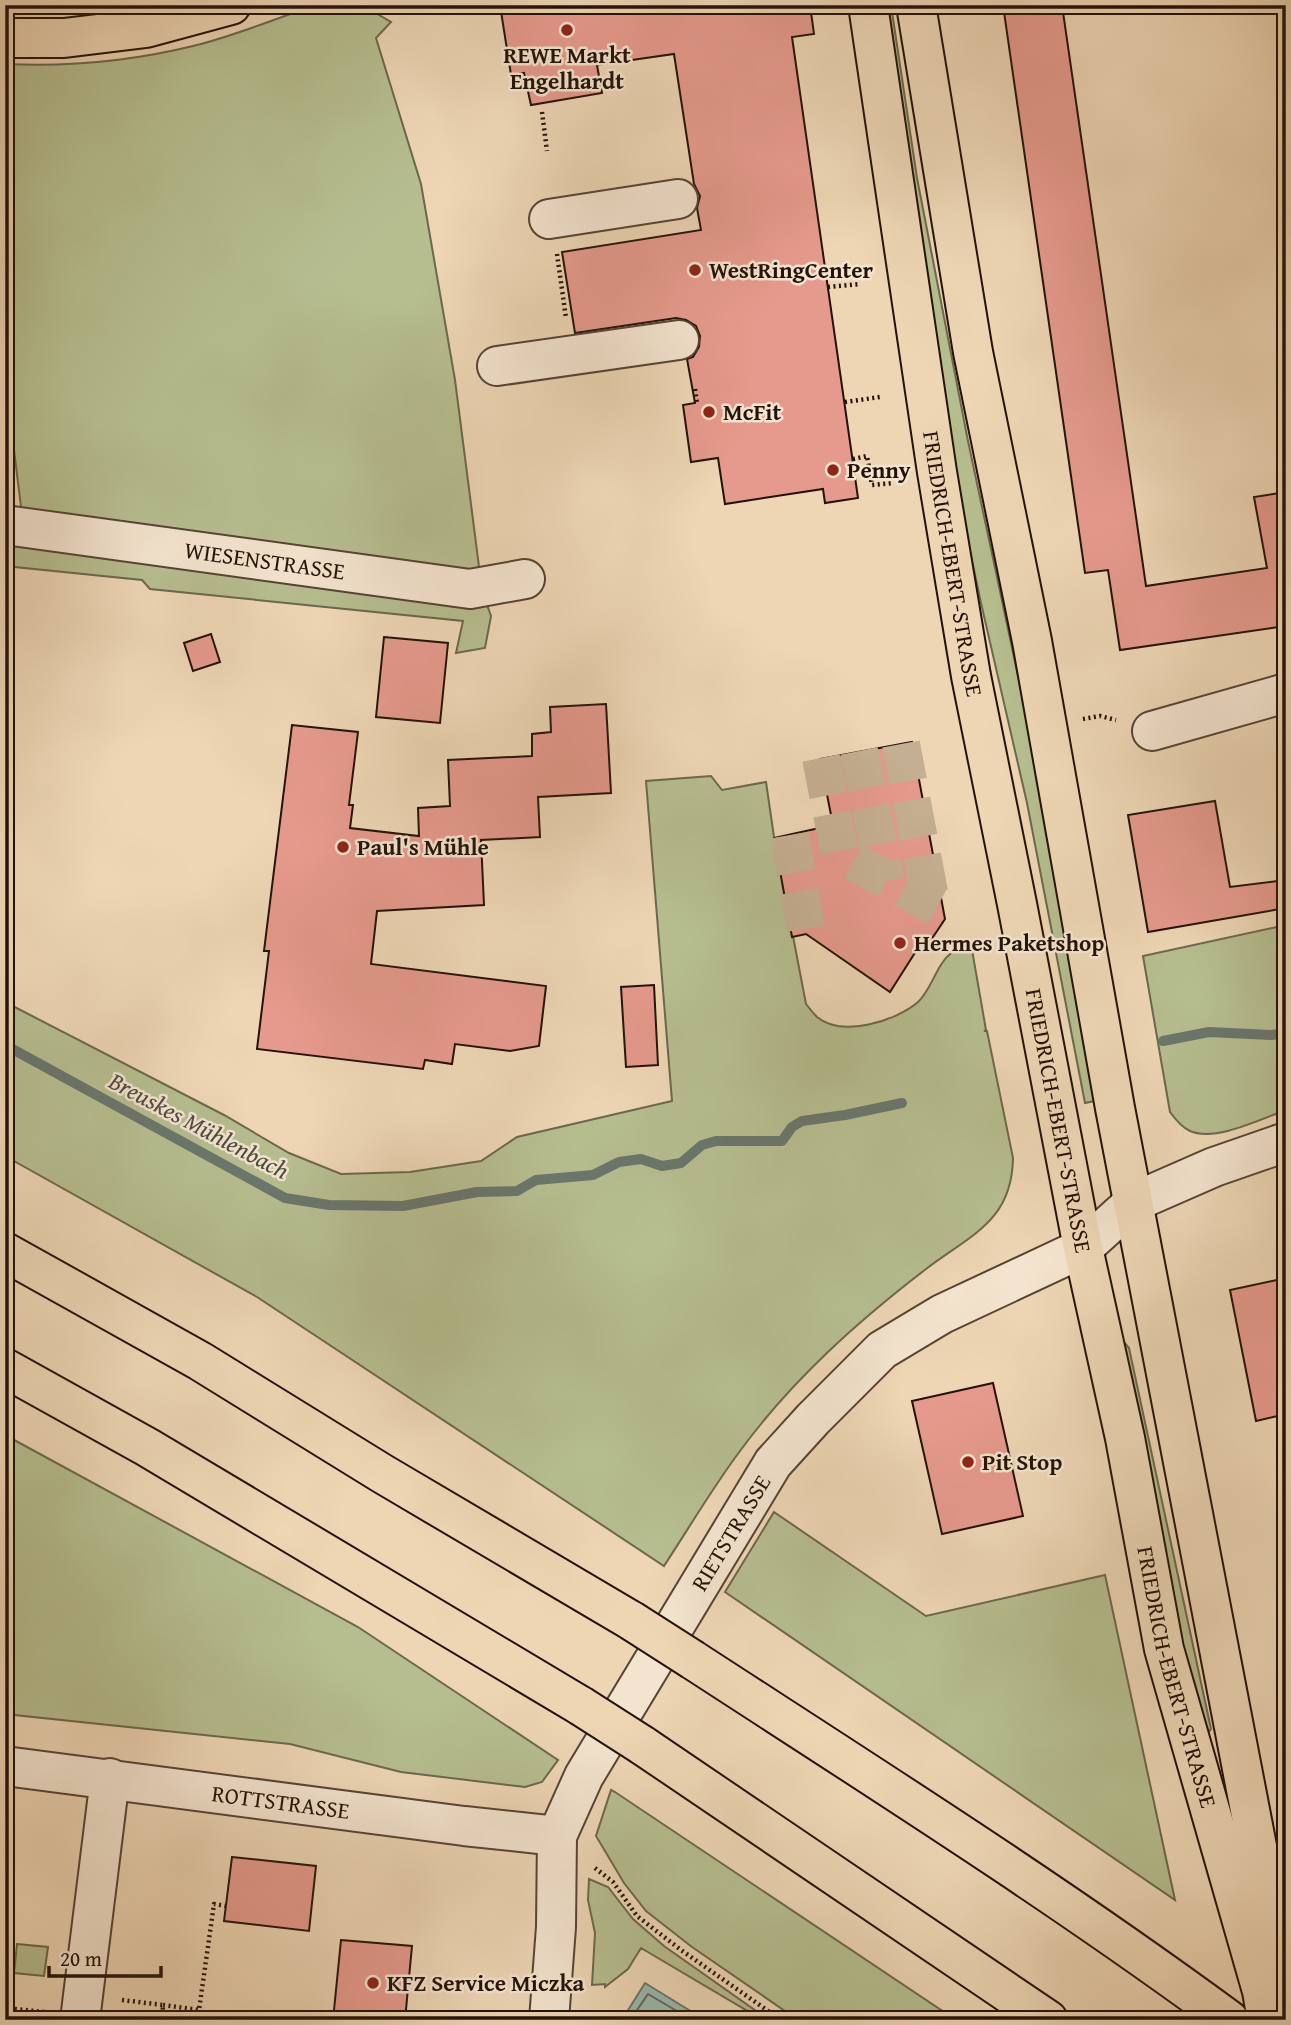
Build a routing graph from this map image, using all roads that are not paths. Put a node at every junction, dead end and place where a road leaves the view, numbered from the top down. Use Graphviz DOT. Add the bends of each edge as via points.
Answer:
graph roads {
  1 [pos="231,5"];
  2 [pos="868,5"];
  3 [pos="916,5"];
  4 [pos="5,38"];
  5 [pos="678,199"];
  6 [pos="550,219"];
  7 [pos="679,340"];
  8 [pos="497,366"];
  9 [pos="5,525"];
  10 [pos="525,579"];
  11 [pos="1286,693"];
  12 [pos="1152,731"];
  13 [pos="1286,1142"];
  14 [pos="1134,1202"];
  15 [pos="1083,1248"];
  16 [pos="5,1252"];
  17 [pos="5,1368"];
  18 [pos="5,1766"];
  19 [pos="110,1778"];
  20 [pos="557,1836"];
  21 [pos="1278,1908"];
  22 [pos="1286,1996"];
  23 [pos="80,2020"];
  24 [pos="550,2020"];
  25 [pos="1048,2020"];
  26 [pos="1228,2020"];
  27 [pos="1267,2020"];
  1 -- 4 [label="main road" via="146,28 64,38"];
  2 -- 15 [label="main road, FRIEDRICH-EBERT-STRASSE" via="969,663"];
  3 -- 14 [label="main road, FRIEDRICH-EBERT-STRASSE" via="973,352 1048,726"];
  5 -- 6 [label="street"];
  7 -- 8 [label="street"];
  9 -- 10 [label="street, WIESENSTRASSE" via="470,589"];
  11 -- 12 [label="street"];
  13 -- 14 [label="street, RIETSTRASSE" via="1213,1167"];
  14 -- 15 [label="street, RIETSTRASSE"];
  14 -- 21 [label="main road, FRIEDRICH-EBERT-STRASSE"];
  15 -- 20 [label="street, RIETSTRASSE" via="942,1314 882,1350 805,1427 759,1486 584,1776"];
  15 -- 27 [label="main road, FRIEDRICH-EBERT-STRASSE" via="1164,1648"];
  16 -- 26 [label="main road, bridge" via="200,1361 632,1621 933,1816 1145,1958"];
  17 -- 25 [label="main road, bridge" via="147,1447 581,1706"];
  18 -- 19 [label="street, ROTTSTRASSE"];
  19 -- 20 [label="street, ROTTSTRASSE"];
  19 -- 23 [label="street"];
  20 -- 24 [label="street, RIETSTRASSE"];
  21 -- 22 [label="main road, FRIEDRICH-EBERT-STRASSE"];
}
